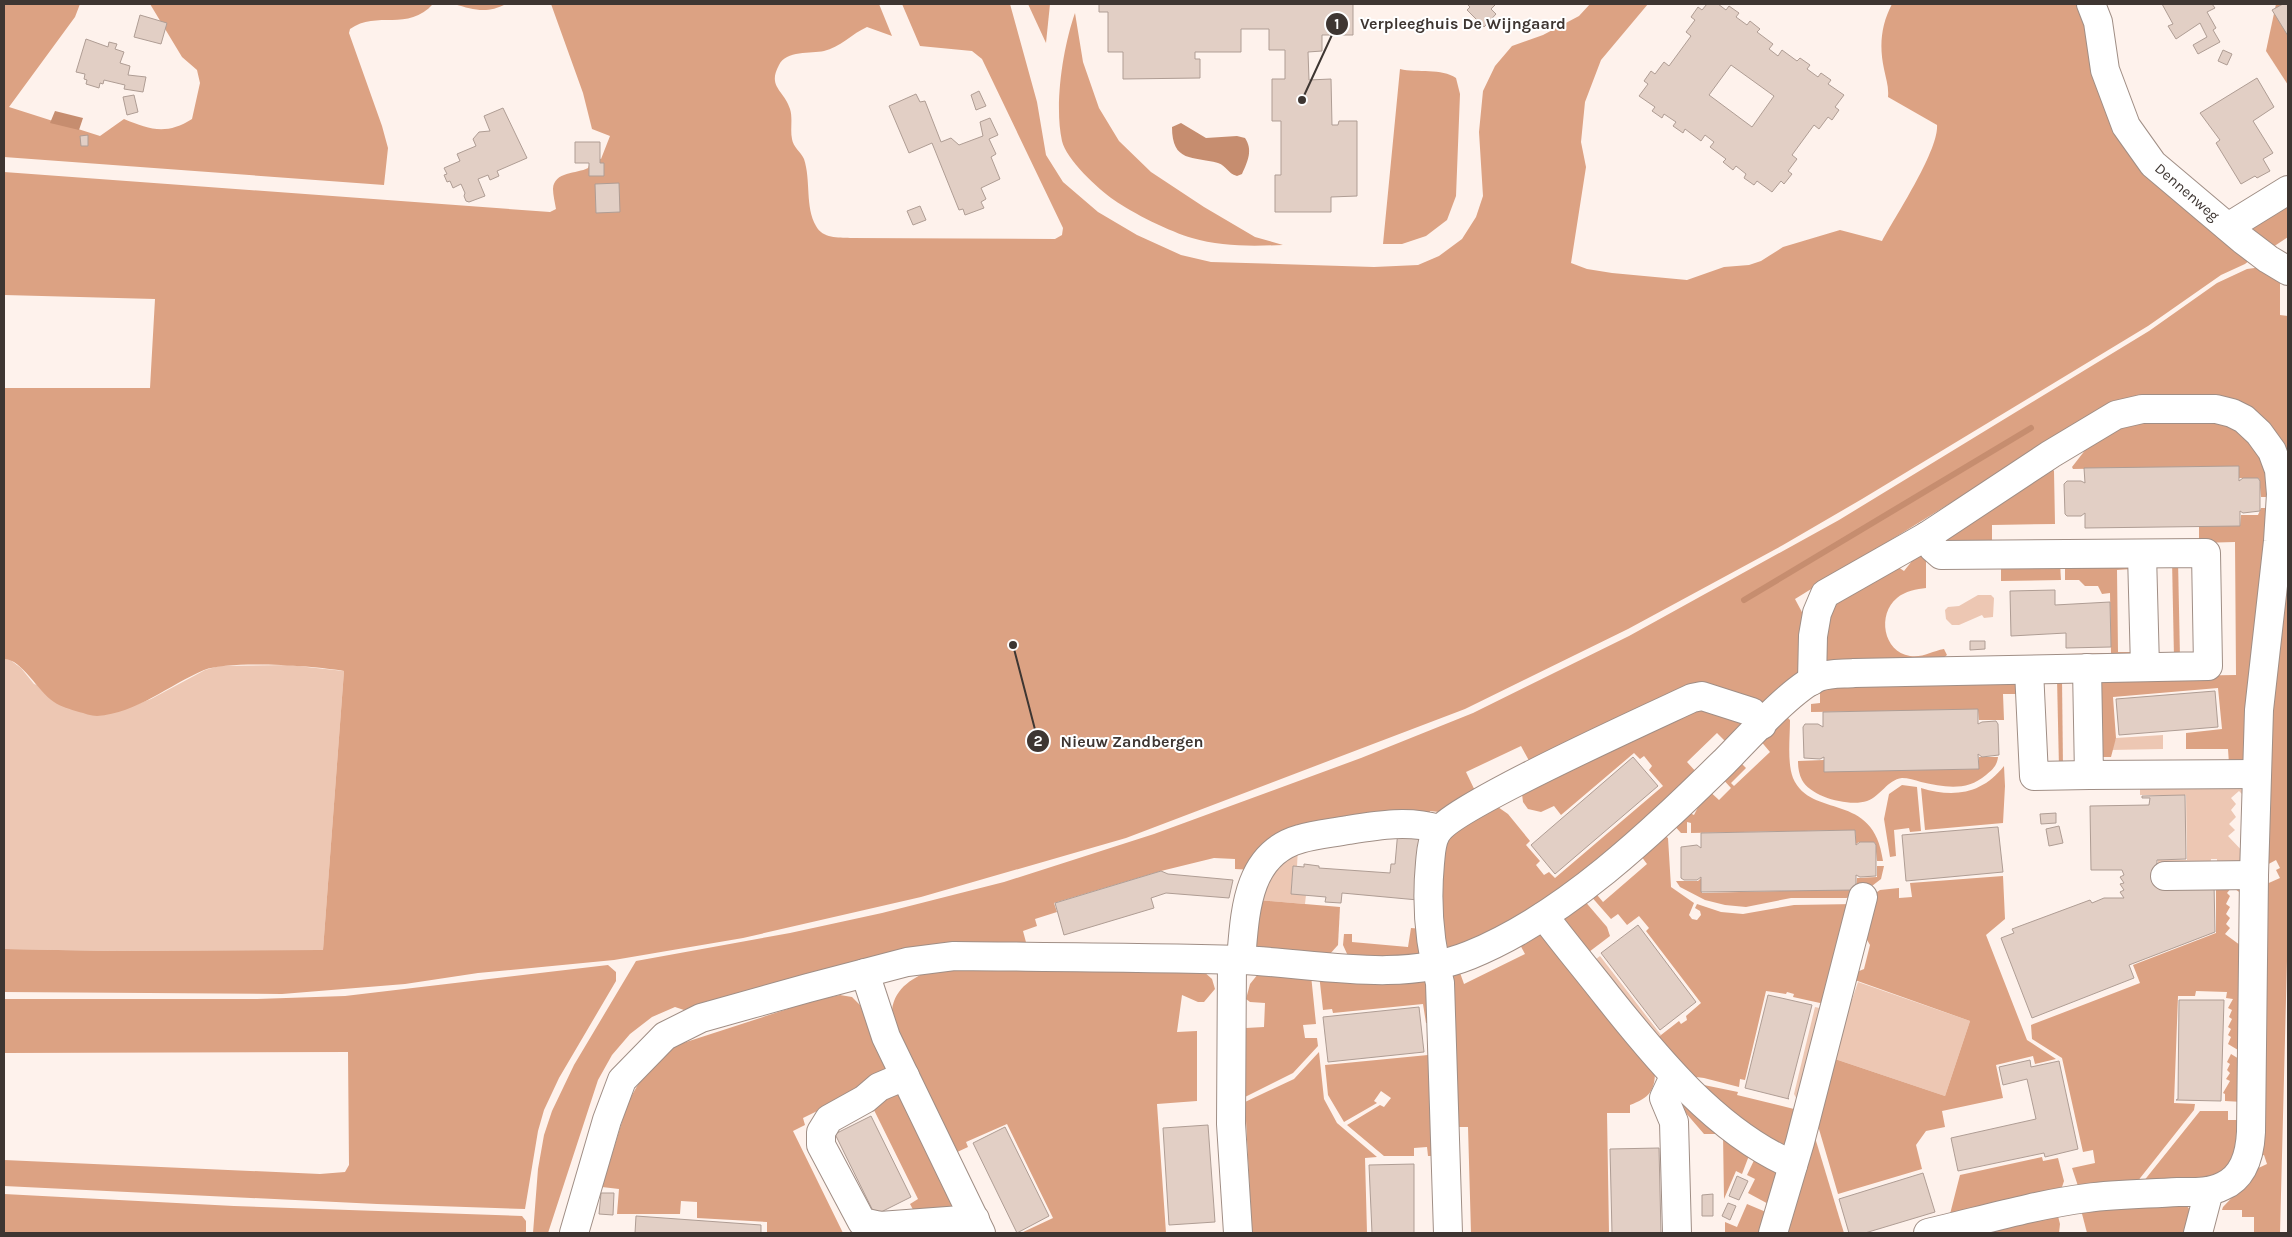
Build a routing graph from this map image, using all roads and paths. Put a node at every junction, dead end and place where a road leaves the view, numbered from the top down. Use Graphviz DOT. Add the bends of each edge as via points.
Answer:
graph roads {
  1 [pos="2091,4"];
  2 [pos="2288,190"];
  3 [pos="2228,227"];
  4 [pos="2288,270"];
  5 [pos="1927,536"];
  6 [pos="2142,554"];
  7 [pos="2087,668"];
  8 [pos="2146,668"];
  9 [pos="2030,670"];
  10 [pos="1812,681"];
  11 [pos="1762,725"];
  12 [pos="2257,774"];
  13 [pos="2089,775"];
  14 [pos="1439,829"];
  15 [pos="2254,875"];
  16 [pos="2165,876"];
  17 [pos="1863,897"];
  18 [pos="1544,916"];
  19 [pos="1237,960"];
  20 [pos="1436,964"];
  21 [pos="864,973"];
  22 [pos="905,1076"];
  23 [pos="1677,1079"];
  24 [pos="1793,1165"];
  25 [pos="2209,1191"];
  26 [pos="978,1226"];
  27 [pos="1943,1231"];
  28 [pos="574,1233"];
  29 [pos="1238,1233"];
  30 [pos="1448,1233"];
  31 [pos="1677,1233"];
  32 [pos="1773,1233"];
  33 [pos="2198,1233"];
  1 -- 3 [label="street, Dennenweg" via="2098,22 2105,70 2126,126 2153,164"];
  2 -- 3 [label="street"];
  3 -- 4 [label="street, Dennenweg" via="2268,259"];
  5 -- 6 [label="street" via="1932,548 1941,555"];
  5 -- 10 [label="street" via="1825,594 1813,636"];
  5 -- 12 [label="street" via="2116,416 2142,409 2207,409 2232,413 2244,419 2272,451 2279,470 2281,494 2259,710"];
  6 -- 8 [label="street"];
  6 -- 8 [label="street" via="2206,553 2208,666"];
  7 -- 8 [label="street"];
  7 -- 9 [label="street"];
  7 -- 13 [label="street"];
  9 -- 10 [label="street" via="1854,673 1820,676"];
  9 -- 13 [label="street" via="2034,776"];
  10 -- 11 [label="street"];
  11 -- 14 [label="street" via="1752,712 1702,696 1692,698 1489,796"];
  11 -- 18 [label="street" via="1672,811"];
  12 -- 13 [label="street"];
  12 -- 15 [label="street"];
  14 -- 19 [label="street" via="1427,825 1389,823 1299,839 1285,845 1270,855 1251,889"];
  14 -- 20 [label="street" via="1432,846 1427,900"];
  15 -- 16 [label="street"];
  15 -- 25 [label="street" via="2250,1148 2240,1172 2223,1187"];
  17 -- 24 [label="street"];
  18 -- 20 [label="street" via="1473,954"];
  18 -- 23 [label="street"];
  19 -- 20 [label="street" via="1373,969"];
  19 -- 21 [label="street" via="954,956 907,962"];
  19 -- 29 [label="street" via="1231,1124"];
  20 -- 30 [label="street" via="1440,983"];
  21 -- 22 [label="street" via="886,1037"];
  21 -- 28 [label="street" via="701,1018 666,1036 622,1080"];
  22 -- 26 [label="street"];
  22 -- 26 [label="street" via="879,1086 865,1099 829,1119 821,1132 821,1145 862,1222 880,1226"];
  23 -- 24 [label="street" via="1717,1116 1753,1143"];
  23 -- 31 [label="street" via="1671,1083 1664,1098 1674,1122"];
  24 -- 32 [label="street"];
  25 -- 27 [label="street" via="2074,1200"];
  25 -- 33 [label="street"];
}
